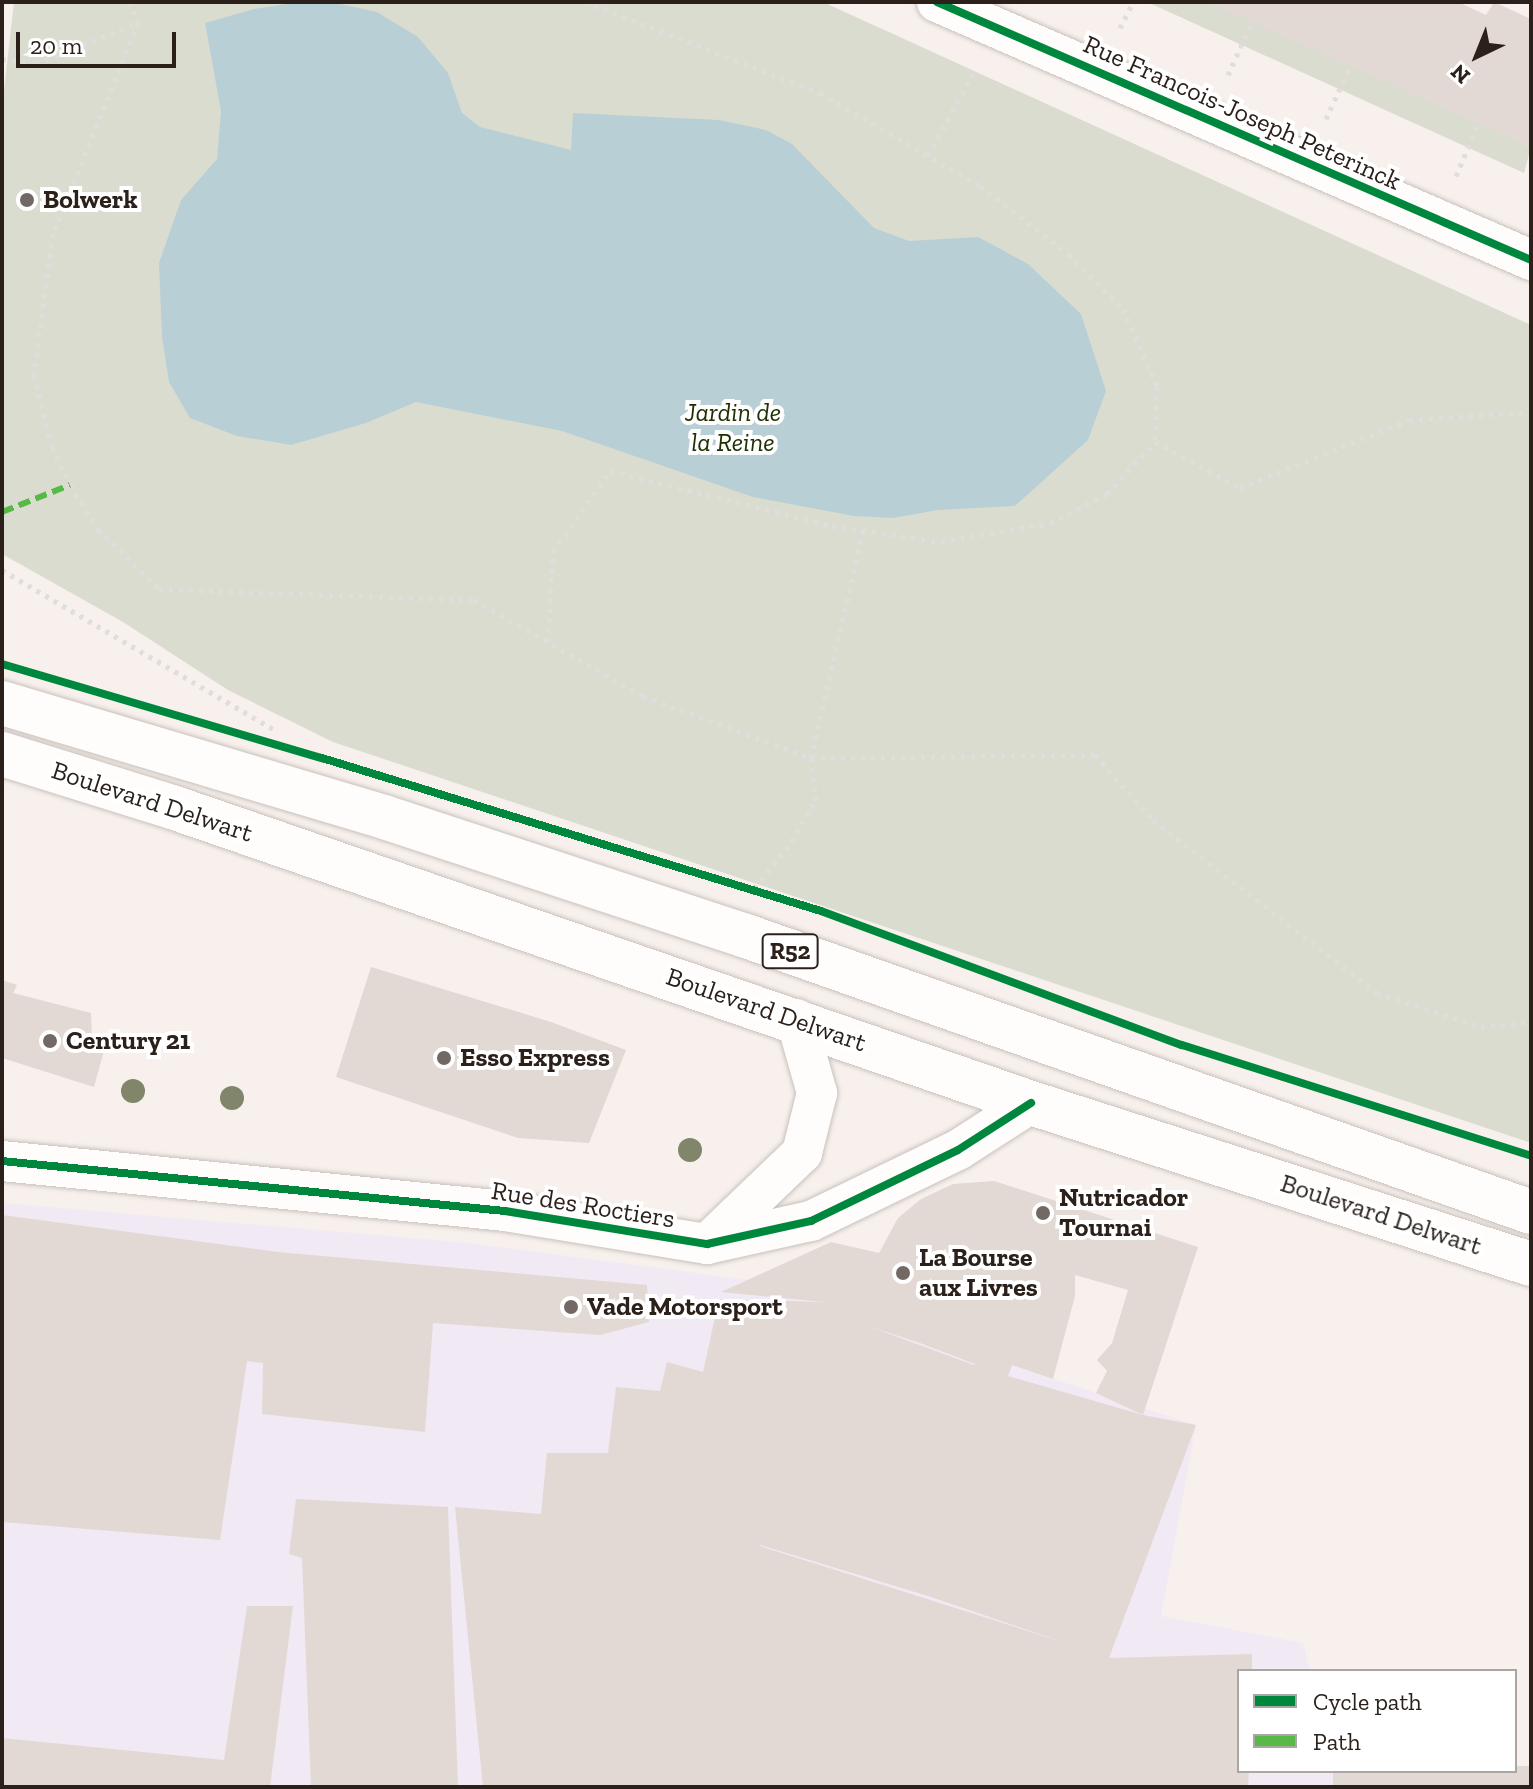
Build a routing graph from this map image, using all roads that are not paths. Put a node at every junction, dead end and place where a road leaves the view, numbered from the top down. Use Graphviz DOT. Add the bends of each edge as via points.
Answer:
graph roads {
  1 [pos="937,2"];
  2 [pos="1531,260"];
  3 [pos="21,709"];
  4 [pos="18,759"];
  5 [pos="796,1019"];
  6 [pos="1031,1103"];
  7 [pos="2,1161"];
  8 [pos="1531,1212"];
  9 [pos="707,1244"];
  10 [pos="1527,1267"];
  1 -- 2 [label="street, Rue Francois-Joseph Peterinck"];
  3 -- 8 [label="main road, Boulevard Delwart / R52" via="384,817 761,941"];
  4 -- 5 [label="main road, Boulevard Delwart / R52"];
  5 -- 6 [label="main road, Boulevard Delwart / R52"];
  5 -- 9 [label="street, Rue des Roctiers" via="817,1093 802,1153"];
  6 -- 9 [label="street, Rue des Roctiers" via="958,1150 811,1221"];
  6 -- 10 [label="main road, Boulevard Delwart / R52"];
  7 -- 9 [label="street, Rue des Roctiers" via="505,1211"];
}
